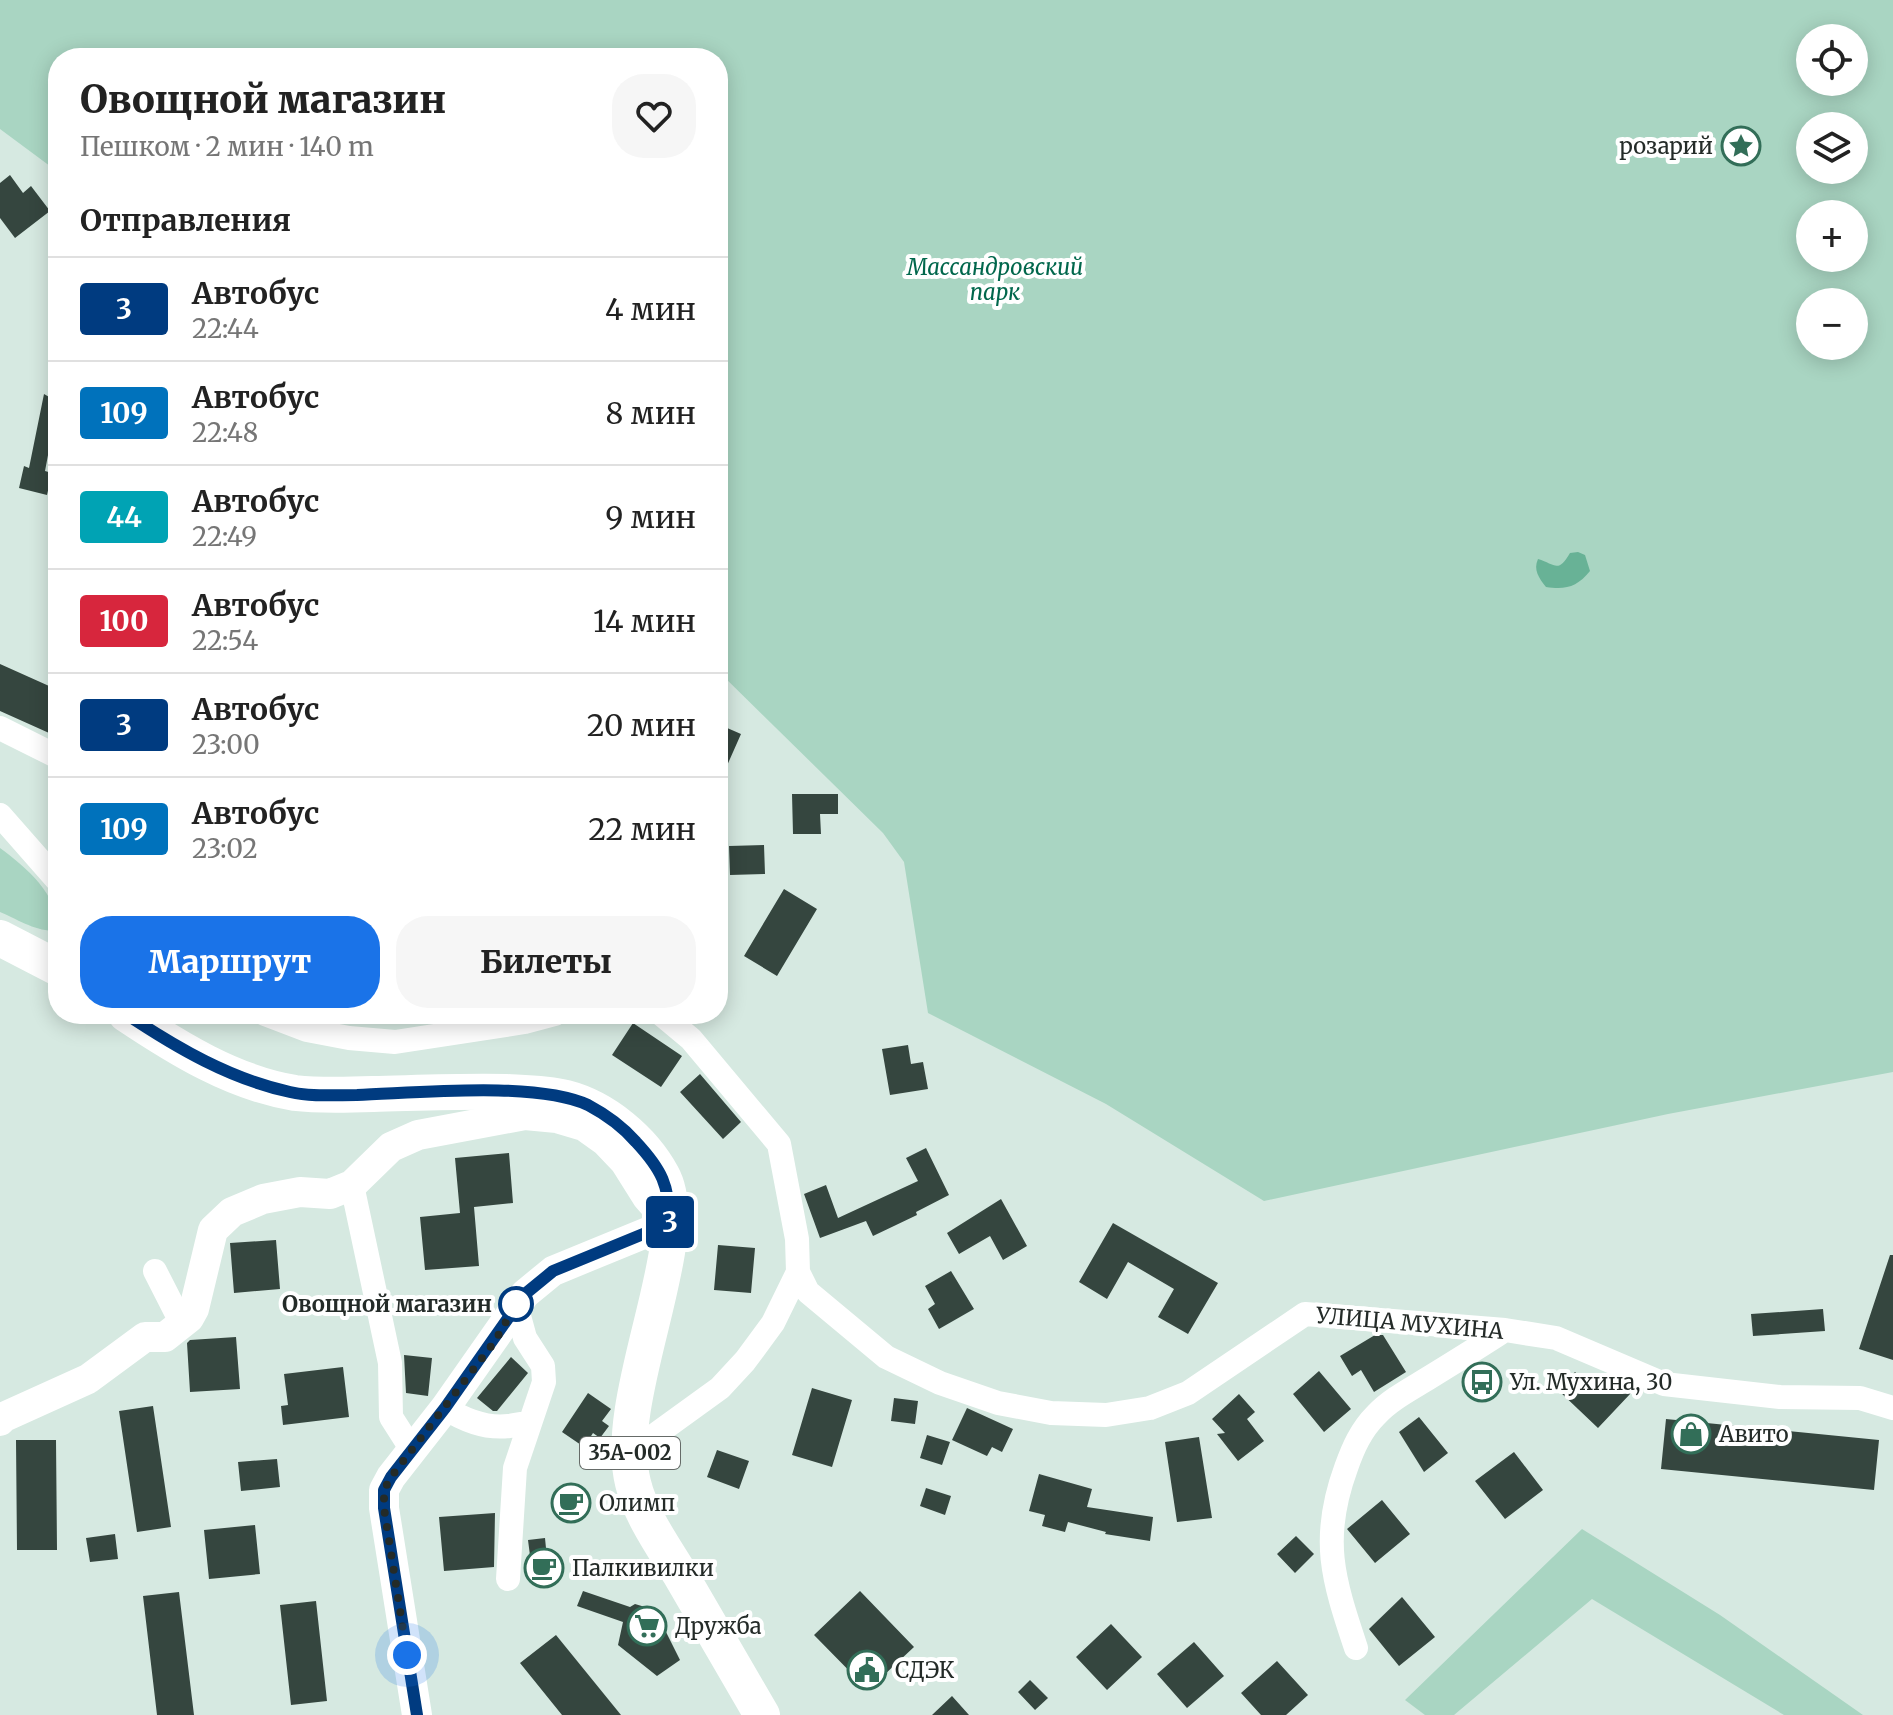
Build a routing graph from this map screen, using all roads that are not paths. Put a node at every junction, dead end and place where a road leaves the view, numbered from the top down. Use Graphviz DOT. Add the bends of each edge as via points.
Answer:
graph roads {
  1 [pos="0,728"];
  2 [pos="48,752"];
  3 [pos="0,815"];
  4 [pos="48,870"];
  5 [pos="0,926"];
  6 [pos="0,938"];
  7 [pos="48,950"];
  8 [pos="48,963"];
  9 [pos="142,1024"];
  10 [pos="167,1024"];
  11 [pos="291,1024"];
  12 [pos="512,1024"];
  13 [pos="673,1024"];
  14 [pos="352,1185"];
  15 [pos="670,1223"];
  16 [pos="155,1271"];
  17 [pos="798,1272"];
  18 [pos="516,1305"];
  19 [pos="182,1324"];
  20 [pos="1505,1330"];
  21 [pos="445,1408"];
  22 [pos="1893,1408"];
  23 [pos="1,1417"];
  24 [pos="529,1424"];
  25 [pos="644,1443"];
  26 [pos="412,1450"];
  27 [pos="508,1579"];
  28 [pos="1356,1648"];
  29 [pos="417,1715"];
  30 [pos="762,1715"];
  31 [pos="779,1715"];
  1 -- 2 [label="street"];
  3 -- 4 [label="street"];
  5 -- 7 [label="highway"];
  6 -- 8 [label="highway"];
  9 -- 15 [label="highway, 35А-002" via="203,1061 292,1092 532,1093 588,1105 625,1130 656,1165 670,1197"];
  10 -- 25 [label="highway, 35А-002" via="244,1064 292,1077 454,1074 552,1081 584,1089 637,1125 668,1163 680,1201 681,1228 644,1407"];
  11 -- 12 [label="street" via="395,1042"];
  13 -- 17 [label="street" via="779,1144"];
  14 -- 15 [label="main road" via="391,1147 418,1135 525,1115 557,1118 584,1126 605,1141"];
  14 -- 19 [label="main road" via="330,1194 300,1192 263,1199 232,1212 213,1230 194,1309"];
  14 -- 26 [label="street" via="390,1363 391,1417"];
  15 -- 18 [label="main road" via="553,1271"];
  15 -- 30 [label="highway, 35А-002" via="632,1410 633,1483 652,1527"];
  16 -- 19 [label="street"];
  17 -- 20 [label="street, УЛИЦА МУХИНА" via="808,1292 886,1357 998,1403 1051,1413 1106,1415 1150,1408 1188,1393 1305,1314"];
  17 -- 25 [label="street" via="773,1323 745,1361 720,1388"];
  18 -- 21 [label="main road"];
  18 -- 24 [label="street" via="525,1338 543,1366 544,1382"];
  19 -- 23 [label="main road" via="165,1337 145,1337 88,1379"];
  20 -- 22 [label="street, УЛИЦА МУХИНА" via="1556,1338 1664,1384 1780,1397 1860,1398"];
  20 -- 28 [label="street" via="1401,1396 1362,1431 1331,1519 1336,1589"];
  21 -- 24 [label="street" via="480,1424"];
  21 -- 26 [label="main road"];
  24 -- 27 [label="street" via="515,1468"];
  25 -- 31 [label="highway, 35А-002" via="649,1484 666,1523"];
  26 -- 29 [label="main road" via="391,1477 384,1499"];
}
